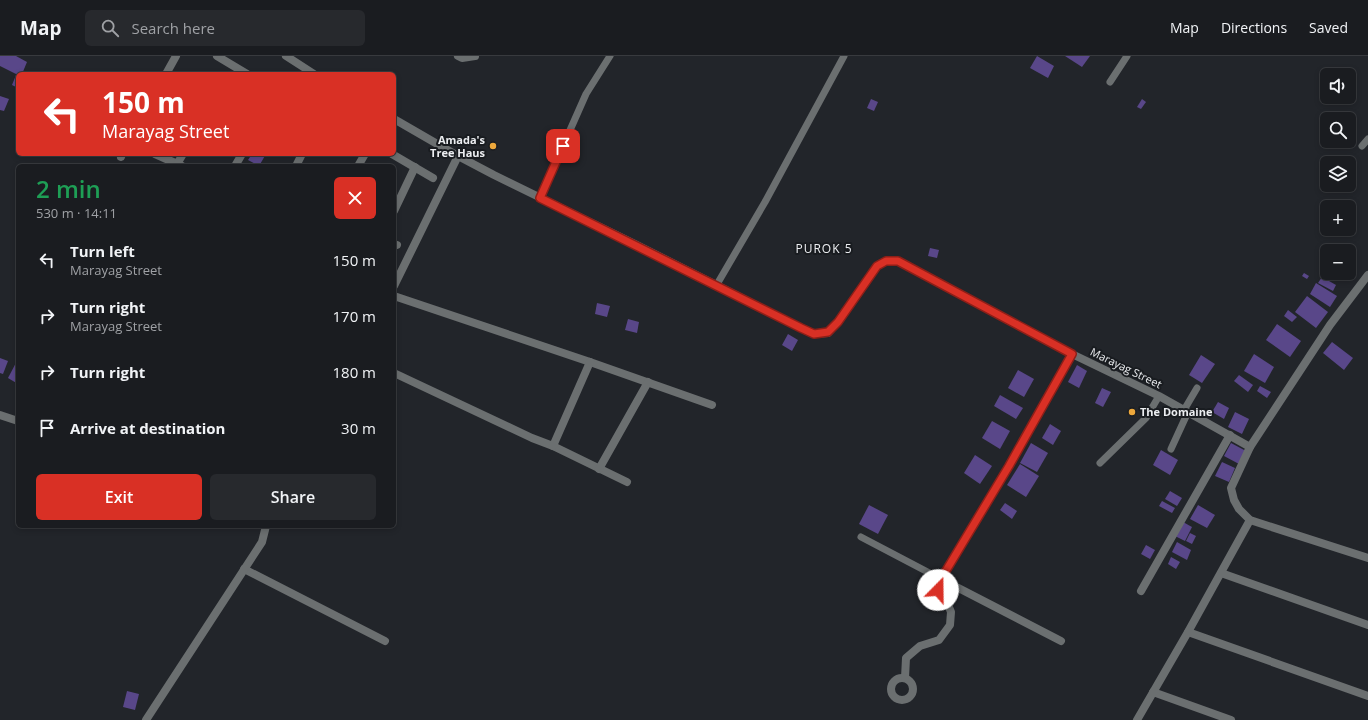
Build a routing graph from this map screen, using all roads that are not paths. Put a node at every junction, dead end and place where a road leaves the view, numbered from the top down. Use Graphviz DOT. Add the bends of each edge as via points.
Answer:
graph roads {
  1 [pos="176,56"];
  2 [pos="217,56"];
  3 [pos="286,56"];
  4 [pos="458,56"];
  5 [pos="475,56"];
  6 [pos="610,56"];
  7 [pos="844,56"];
  8 [pos="1127,56"];
  9 [pos="233,66"];
  10 [pos="167,72"];
  11 [pos="229,72"];
  12 [pos="244,72"];
  13 [pos="311,72"];
  14 [pos="1110,82"];
  15 [pos="396,120"];
  16 [pos="1368,140"];
  17 [pos="1362,146"];
  18 [pos="160,156"];
  19 [pos="396,156"];
  20 [pos="458,156"];
  21 [pos="178,164"];
  22 [pos="415,167"];
  23 [pos="434,178"];
  24 [pos="540,198"];
  25 [pos="396,207"];
  26 [pos="1368,275"];
  27 [pos="396,282"];
  28 [pos="716,286"];
  29 [pos="396,297"];
  30 [pos="1072,354"];
  31 [pos="590,362"];
  32 [pos="396,375"];
  33 [pos="648,382"];
  34 [pos="1197,388"];
  35 [pos="1159,396"];
  36 [pos="712,405"];
  37 [pos="1186,411"];
  38 [pos="0,415"];
  39 [pos="16,420"];
  40 [pos="1230,435"];
  41 [pos="553,446"];
  42 [pos="1250,447"];
  43 [pos="1171,449"];
  44 [pos="1100,462"];
  45 [pos="599,469"];
  46 [pos="627,482"];
  47 [pos="1250,520"];
  48 [pos="266,528"];
  49 [pos="861,537"];
  50 [pos="1368,558"];
  51 [pos="244,569"];
  52 [pos="1221,573"];
  53 [pos="941,579"];
  54 [pos="1141,592"];
  55 [pos="1368,625"];
  56 [pos="1188,632"];
  57 [pos="385,641"];
  58 [pos="1061,641"];
  59 [pos="904,678"];
  60 [pos="1153,692"];
  61 [pos="1368,696"];
  62 [pos="146,720"];
  63 [pos="1137,720"];
  64 [pos="1231,720"];
  1 -- 10 [label="street"];
  2 -- 9 [label="street"];
  3 -- 13 [label="street"];
  4 -- 5 [label="street"];
  6 -- 24 [label="lane" via="586,94"];
  7 -- 28 [label="lane"];
  8 -- 14 [label="lane"];
  9 -- 11 [label="street"];
  9 -- 12 [label="street"];
  15 -- 20 [label="street, Marayag Street"];
  16 -- 17 [label="lane"];
  18 -- 21 [label="street"];
  19 -- 22 [label="street"];
  20 -- 24 [label="street, Marayag Street"];
  20 -- 27 [label="street"];
  22 -- 23 [label="street"];
  22 -- 25 [label="street"];
  24 -- 28 [label="street, Marayag Street"];
  26 -- 42 [label="street" via="1330,325"];
  28 -- 30 [label="street, Marayag Street" via="814,334 828,332 838,322 877,266 886,261 898,261"];
  29 -- 31 [label="street"];
  30 -- 35 [label="street, Marayag Street"];
  30 -- 53 [label="street"];
  31 -- 33 [label="street"];
  31 -- 41 [label="street"];
  32 -- 41 [label="street"];
  33 -- 36 [label="street"];
  33 -- 45 [label="street"];
  34 -- 37 [label="lane"];
  35 -- 37 [label="street, Marayag Street"];
  35 -- 44 [label="lane" via="1146,418"];
  37 -- 40 [label="street, Marayag Street"];
  37 -- 43 [label="lane"];
  38 -- 39 [label="street"];
  40 -- 42 [label="street, Marayag Street"];
  40 -- 54 [label="street"];
  41 -- 45 [label="street"];
  42 -- 47 [label="street" via="1231,488 1239,509"];
  45 -- 46 [label="street"];
  47 -- 50 [label="street"];
  47 -- 52 [label="street"];
  48 -- 51 [label="street" via="262,542"];
  49 -- 53 [label="lane"];
  51 -- 57 [label="street"];
  51 -- 62 [label="street"];
  52 -- 55 [label="street"];
  52 -- 56 [label="street"];
  53 -- 58 [label="street"];
  53 -- 59 [label="street" via="938,590 951,612 950,624 939,640 920,646 906,658"];
  56 -- 60 [label="street"];
  56 -- 61 [label="street"];
  60 -- 63 [label="street"];
  60 -- 64 [label="street"];
}
